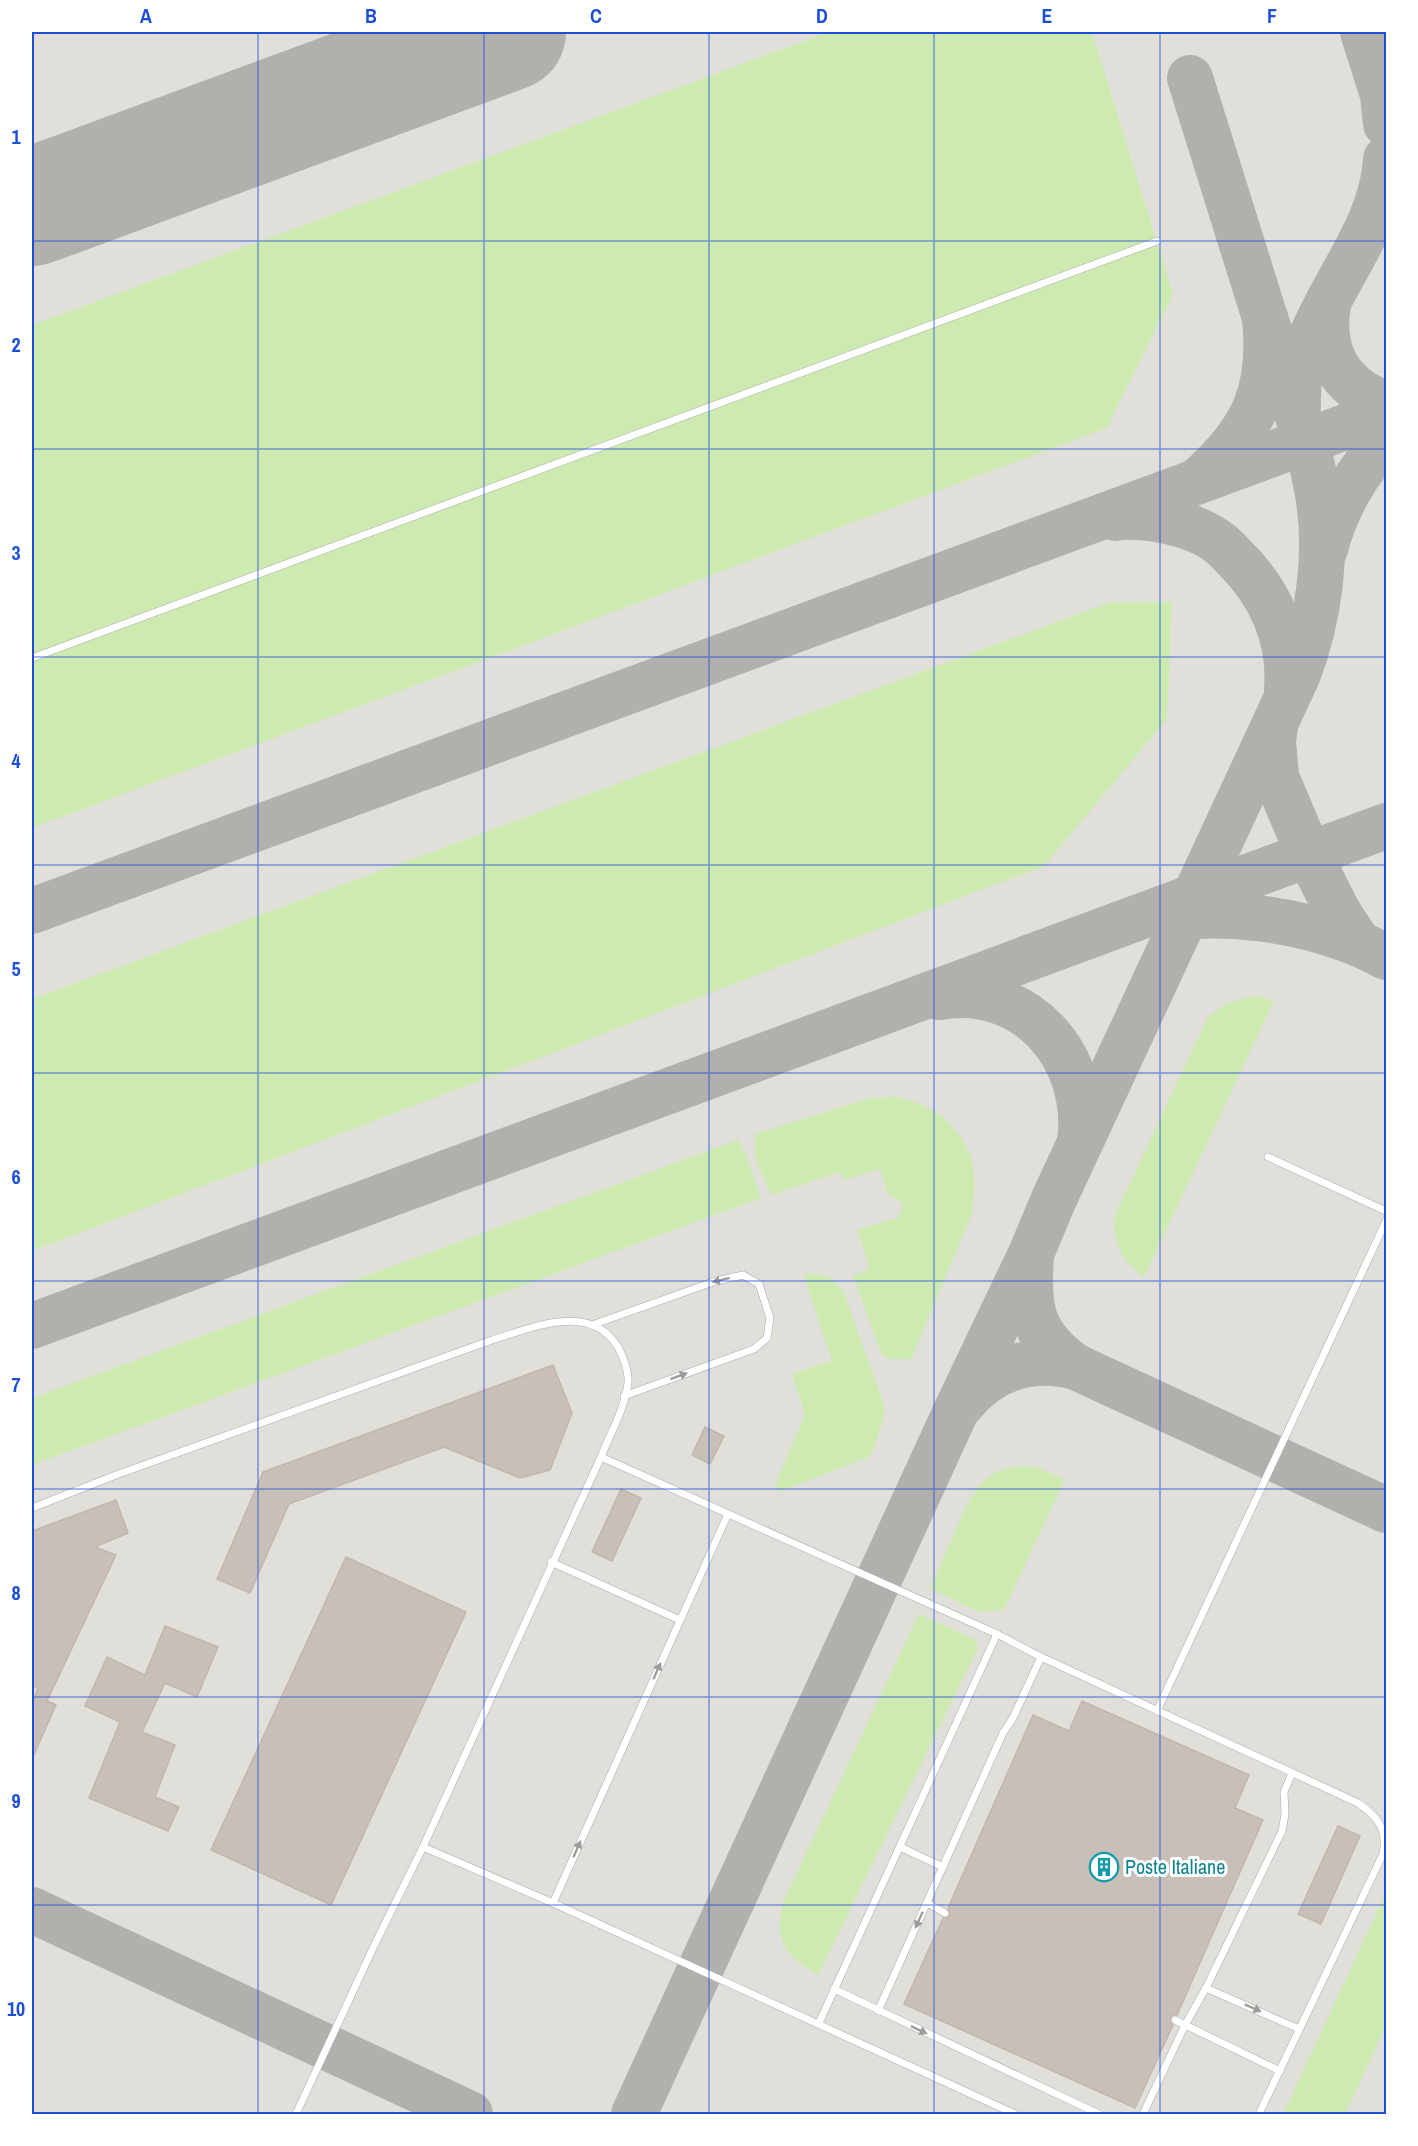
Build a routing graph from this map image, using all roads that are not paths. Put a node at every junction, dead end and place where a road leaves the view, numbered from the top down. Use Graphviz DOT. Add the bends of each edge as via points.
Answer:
graph roads {
  1 [pos="1157,241"];
  2 [pos="32,658"];
  3 [pos="1268,1157"];
  4 [pos="1386,1211"];
  5 [pos="1386,1221"];
  6 [pos="592,1325"];
  7 [pos="624,1396"];
  8 [pos="601,1456"];
  9 [pos="32,1508"];
  10 [pos="728,1514"];
  11 [pos="551,1562"];
  12 [pos="680,1620"];
  13 [pos="997,1634"];
  14 [pos="1041,1657"];
  15 [pos="1157,1711"];
  16 [pos="1292,1773"];
  17 [pos="423,1847"];
  18 [pos="900,1847"];
  19 [pos="943,1867"];
  20 [pos="554,1903"];
  21 [pos="927,1903"];
  22 [pos="945,1913"];
  23 [pos="1206,1988"];
  24 [pos="834,1989"];
  25 [pos="878,2011"];
  26 [pos="1175,2020"];
  27 [pos="819,2023"];
  28 [pos="1185,2025"];
  29 [pos="1299,2029"];
  30 [pos="1280,2071"];
  31 [pos="296,2115"];
  32 [pos="1015,2115"];
  33 [pos="1098,2115"];
  34 [pos="1143,2115"];
  35 [pos="1259,2115"];
  1 -- 2 [label="lane"];
  3 -- 4 [label="lane"];
  5 -- 15 [label="lane"];
  6 -- 7 [label="lane" via="615,1342 622,1354 628,1382"];
  7 -- 6 [label="lane, one-way" via="754,1349 767,1338 770,1318 759,1284 743,1275 716,1281"];
  6 -- 9 [label="lane" via="577,1320 552,1322 492,1341"];
  7 -- 8 [label="lane"];
  8 -- 10 [label="lane"];
  8 -- 11 [label="lane"];
  10 -- 12 [label="lane"];
  10 -- 13 [label="lane"];
  11 -- 12 [label="lane"];
  11 -- 17 [label="lane"];
  20 -- 12 [label="lane, one-way"];
  13 -- 14 [label="lane"];
  13 -- 18 [label="lane"];
  14 -- 15 [label="lane"];
  14 -- 19 [label="lane"];
  15 -- 16 [label="lane"];
  16 -- 23 [label="lane" via="1284,1792 1282,1831"];
  16 -- 29 [label="lane" via="1358,1803 1373,1813 1384,1834 1383,1854"];
  17 -- 20 [label="lane"];
  17 -- 31 [label="lane"];
  18 -- 19 [label="lane"];
  18 -- 24 [label="lane"];
  19 -- 21 [label="lane"];
  20 -- 27 [label="lane"];
  21 -- 22 [label="lane"];
  21 -- 25 [label="lane, one-way"];
  23 -- 28 [label="lane"];
  23 -- 29 [label="lane, one-way"];
  24 -- 25 [label="lane"];
  24 -- 27 [label="lane"];
  25 -- 33 [label="lane, one-way"];
  26 -- 28 [label="lane"];
  27 -- 32 [label="lane"];
  28 -- 30 [label="lane"];
  28 -- 34 [label="lane"];
  29 -- 30 [label="lane"];
  30 -- 35 [label="lane"];
}
